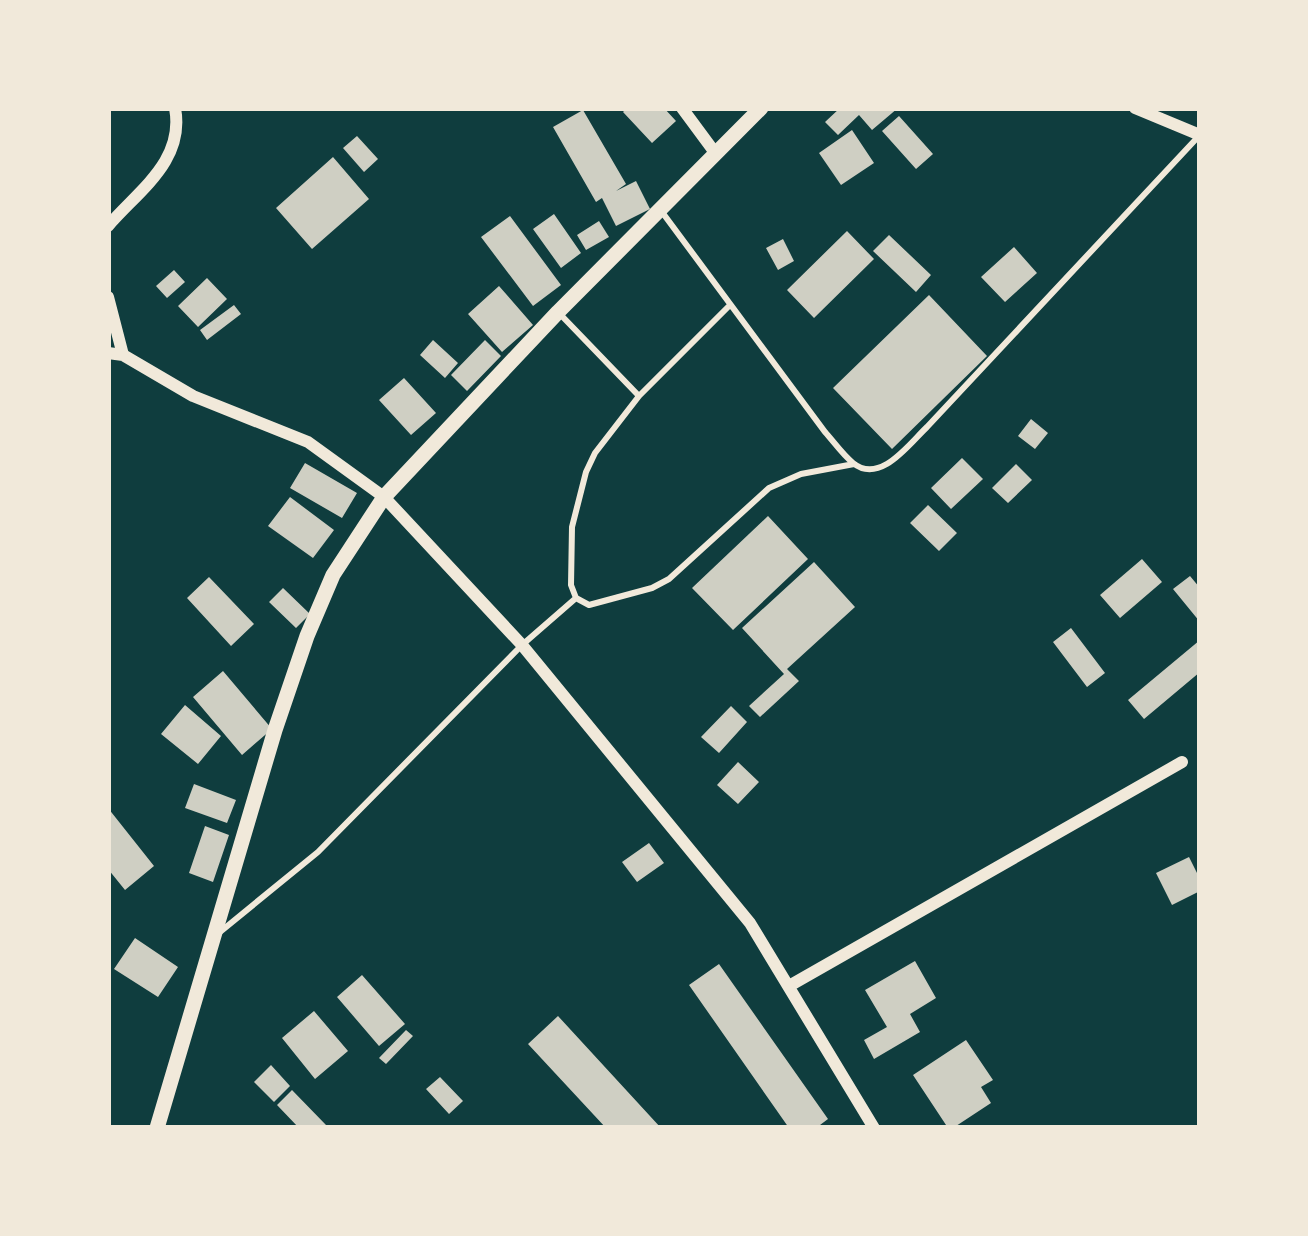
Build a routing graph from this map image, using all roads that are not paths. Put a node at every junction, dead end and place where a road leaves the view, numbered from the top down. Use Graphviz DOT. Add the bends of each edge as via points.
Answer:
graph roads {
  1 [pos="175,108"];
  2 [pos="682,108"];
  3 [pos="761,108"];
  4 [pos="1136,108"];
  5 [pos="1200,135"];
  6 [pos="716,154"];
  7 [pos="660,209"];
  8 [pos="108,226"];
  9 [pos="108,297"];
  10 [pos="731,304"];
  11 [pos="558,312"];
  12 [pos="115,354"];
  13 [pos="639,396"];
  14 [pos="854,464"];
  15 [pos="384,497"];
  16 [pos="576,598"];
  17 [pos="522,645"];
  18 [pos="1183,762"];
  19 [pos="214,936"];
  20 [pos="789,986"];
  21 [pos="157,1128"];
  22 [pos="874,1128"];
  1 -- 8 [label="street" via="176,136 164,166"];
  2 -- 6 [label="street"];
  3 -- 6 [label="street"];
  4 -- 5 [label="street"];
  5 -- 14 [label="lane" via="890,463"];
  6 -- 7 [label="street"];
  7 -- 10 [label="lane"];
  7 -- 11 [label="street"];
  9 -- 12 [label="street"];
  10 -- 13 [label="lane"];
  10 -- 14 [label="lane"];
  11 -- 13 [label="lane"];
  11 -- 15 [label="street"];
  12 -- 15 [label="street" via="308,442"];
  13 -- 16 [label="lane" via="586,472 572,527"];
  14 -- 16 [label="lane" via="770,488 652,589 589,605"];
  15 -- 17 [label="street"];
  15 -- 19 [label="street" via="332,575 307,636"];
  16 -- 17 [label="lane"];
  17 -- 19 [label="lane" via="318,852"];
  17 -- 20 [label="street" via="750,922"];
  18 -- 20 [label="street"];
  19 -- 21 [label="street"];
  20 -- 22 [label="street"];
}
